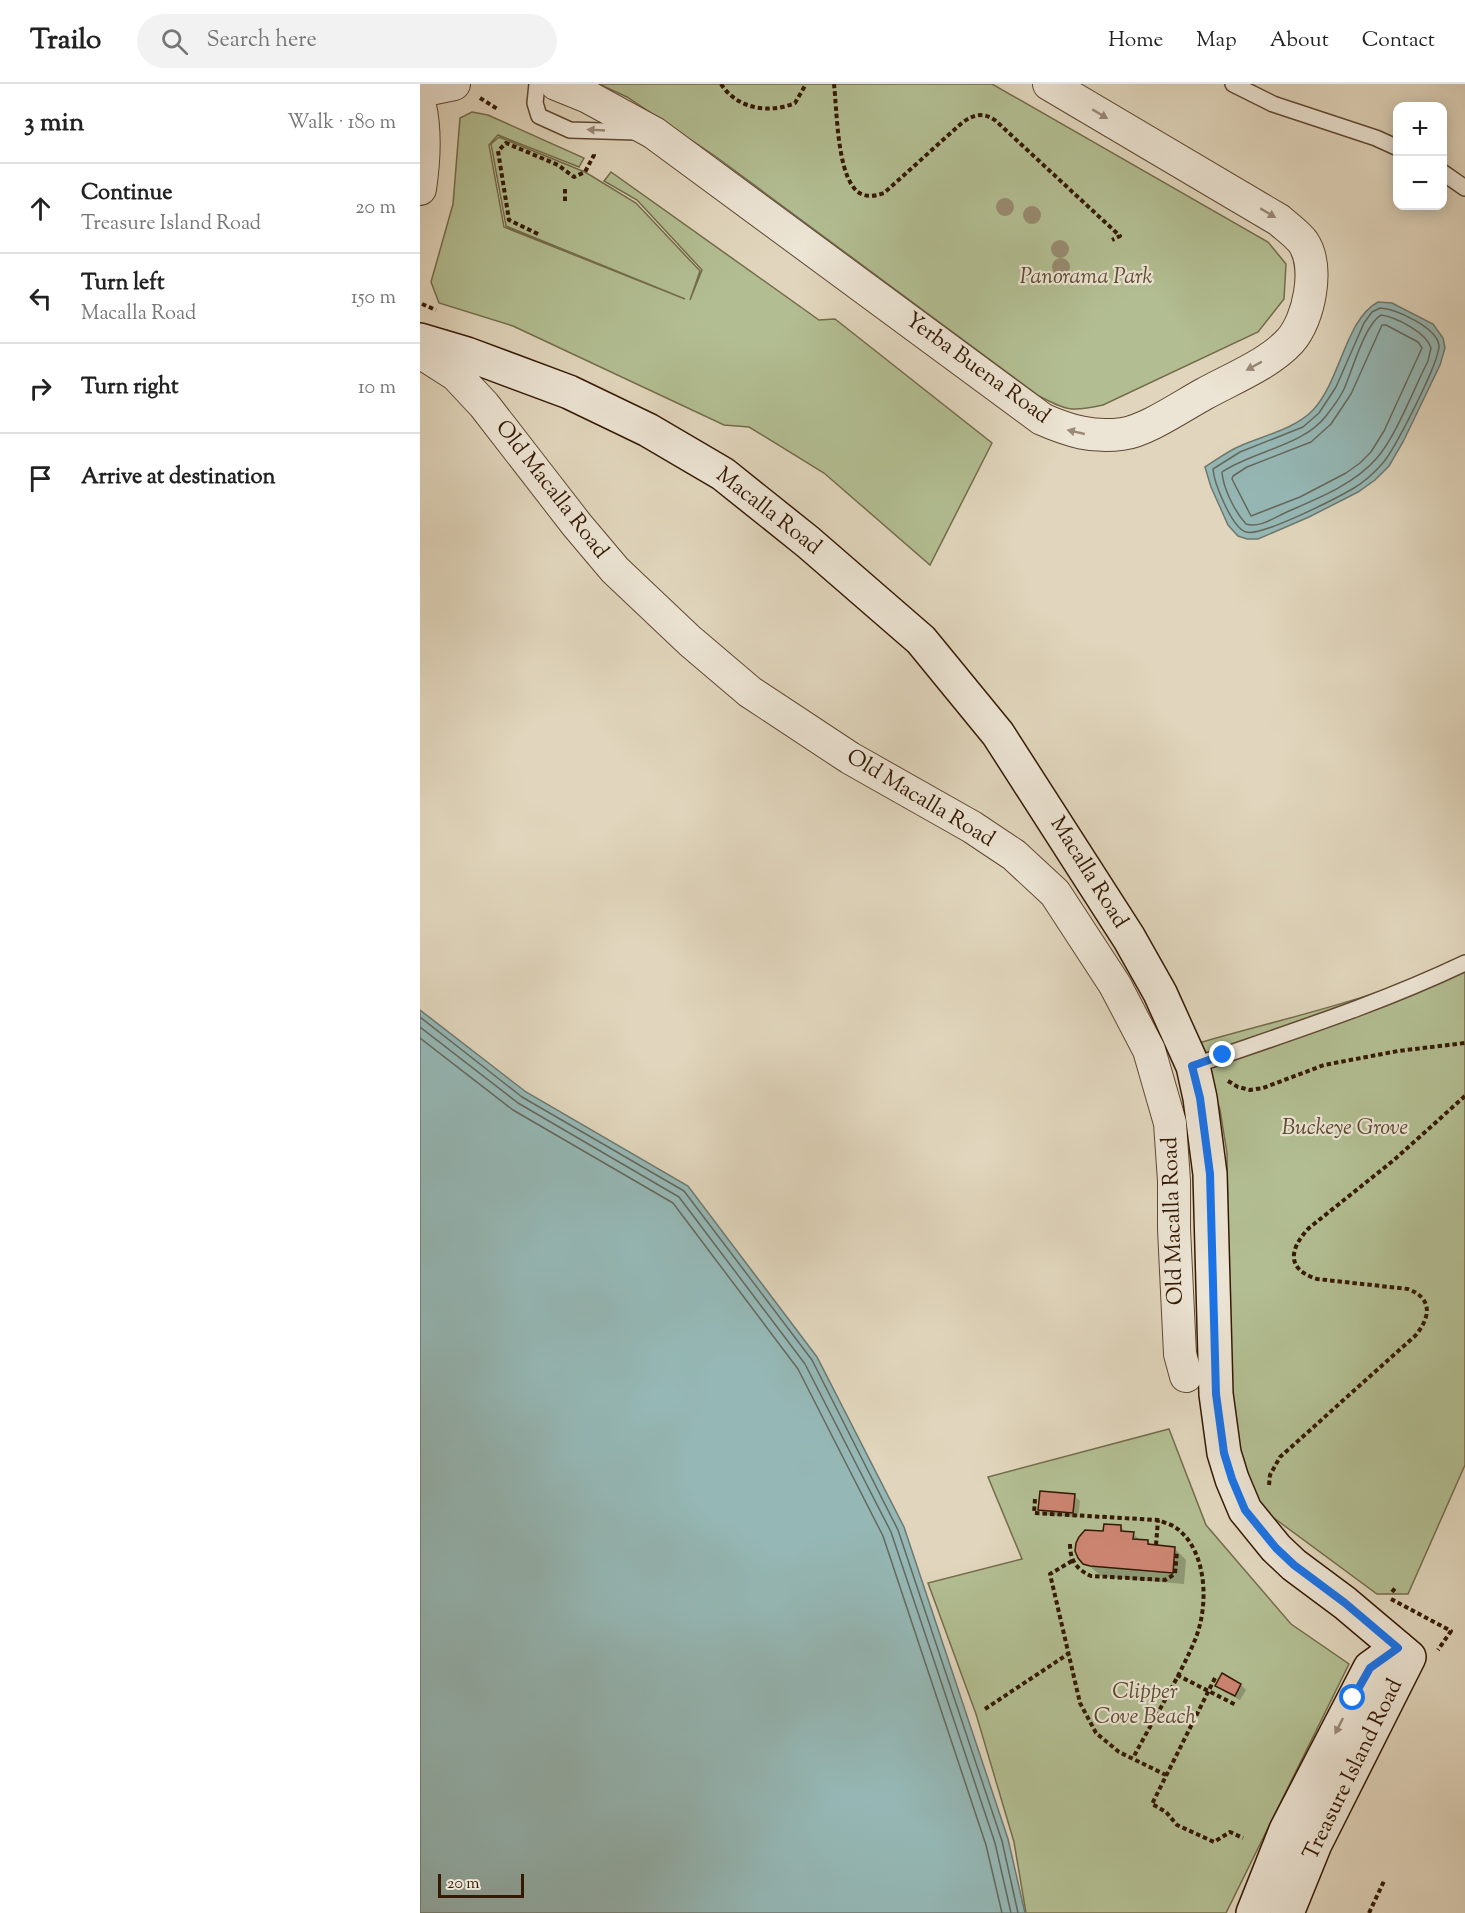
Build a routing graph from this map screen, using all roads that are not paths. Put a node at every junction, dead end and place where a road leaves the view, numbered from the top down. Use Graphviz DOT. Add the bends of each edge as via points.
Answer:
graph roads {
  1 [pos="454,84"];
  2 [pos="537,84"];
  3 [pos="556,84"];
  4 [pos="1049,84"];
  5 [pos="1233,84"];
  6 [pos="420,91"];
  7 [pos="420,106"];
  8 [pos="654,133"];
  9 [pos="1393,146"];
  10 [pos="421,171"];
  11 [pos="1447,175"];
  12 [pos="1465,188"];
  13 [pos="420,340"];
  14 [pos="420,352"];
  15 [pos="1465,963"];
  16 [pos="1192,1066"];
  17 [pos="1186,1376"];
  18 [pos="1398,1648"];
  19 [pos="1253,1913"];
  20 [pos="1287,1913"];
  1 -- 6 [label="street"];
  8 -- 2 [label="lane, one-way" via="570,130 539,116 535,103"];
  3 -- 8 [label="street, Yerba Buena Road"];
  4 -- 8 [label="street, Yerba Buena Road, one-way" via="1280,220 1303,243 1312,271 1310,297 1291,340 1272,356 1156,421 1124,434 1091,435 1042,419"];
  5 -- 9 [label="lane" via="1272,104"];
  7 -- 10 [label="street"];
  11 -- 12 [label="lane"];
  13 -- 16 [label="street, Macalla Road" via="569,392 648,430 723,474 921,640 998,734 1083,865 1160,993"];
  14 -- 17 [label="street, Old Macalla Road" via="463,382 615,570 690,641 750,692 850,758 972,827 1055,893 1115,985 1149,1050 1170,1123 1178,1334"];
  15 -- 16 [label="lane" via="1350,1011"];
  16 -- 18 [label="street, Macalla Road" via="1210,1174 1216,1394 1224,1453 1232,1479 1245,1510 1276,1548"];
  18 -- 19 [label="street, Treasure Island Road, one-way" via="1370,1668 1286,1830"];
  18 -- 20 [label="street, Treasure Island Road" via="1409,1658 1315,1844"];
}
